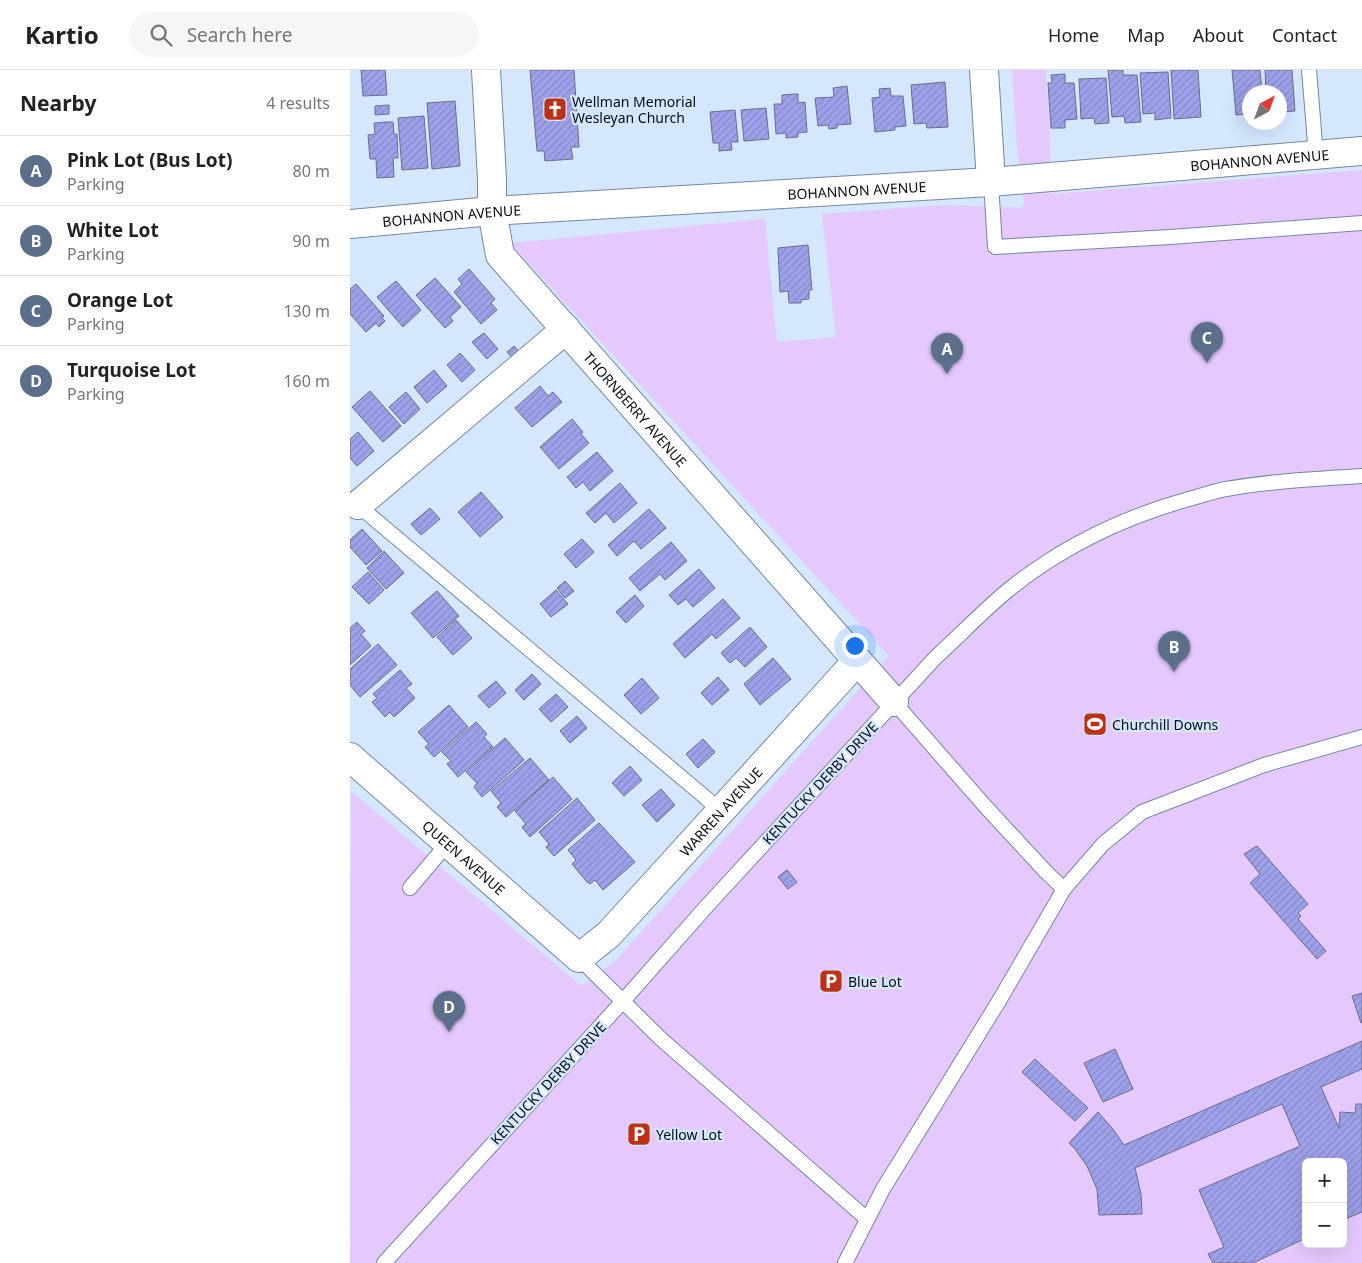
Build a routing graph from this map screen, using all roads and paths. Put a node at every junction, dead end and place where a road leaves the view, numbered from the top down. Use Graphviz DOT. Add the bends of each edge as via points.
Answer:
graph roads {
  1 [pos="486,70"];
  2 [pos="984,70"];
  3 [pos="1309,70"];
  4 [pos="1362,151"];
  5 [pos="1316,155"];
  6 [pos="991,182"];
  7 [pos="492,211"];
  8 [pos="1362,223"];
  9 [pos="350,224"];
  10 [pos="566,329"];
  11 [pos="1362,476"];
  12 [pos="354,502"];
  13 [pos="857,661"];
  14 [pos="894,702"];
  15 [pos="1362,737"];
  16 [pos="351,761"];
  17 [pos="720,811"];
  18 [pos="448,843"];
  19 [pos="410,888"];
  20 [pos="1064,890"];
  21 [pos="578,958"];
  22 [pos="623,1001"];
  23 [pos="867,1219"];
  24 [pos="384,1263"];
  25 [pos="844,1263"];
  1 -- 7 [label="street, THORNBERRY AVENUE"];
  2 -- 6 [label="street"];
  3 -- 5 [label="lane"];
  4 -- 5 [label="street, BOHANNON AVENUE"];
  5 -- 6 [label="street, BOHANNON AVENUE"];
  6 -- 7 [label="street, BOHANNON AVENUE"];
  6 -- 8 [label="lane" via="995,247"];
  7 -- 9 [label="street, BOHANNON AVENUE"];
  7 -- 10 [label="street, THORNBERRY AVENUE" via="500,255"];
  10 -- 12 [label="street"];
  10 -- 13 [label="street, THORNBERRY AVENUE"];
  11 -- 14 [label="lane, KENTUCKY DERBY DRIVE" via="1225,489 1161,507 1114,525 1038,568 1008,590 935,658"];
  12 -- 17 [label="lane"];
  13 -- 14 [label="street, THORNBERRY AVENUE"];
  13 -- 17 [label="street, WARREN AVENUE"];
  14 -- 20 [label="lane"];
  14 -- 22 [label="lane, KENTUCKY DERBY DRIVE"];
  15 -- 20 [label="lane" via="1264,765 1142,812 1104,844"];
  16 -- 18 [label="street, QUEEN AVENUE"];
  17 -- 21 [label="street, WARREN AVENUE" via="609,934"];
  18 -- 19 [label="lane"];
  18 -- 21 [label="street, QUEEN AVENUE"];
  20 -- 23 [label="lane"];
  21 -- 22 [label="lane"];
  22 -- 23 [label="lane" via="661,1039"];
  22 -- 24 [label="lane, KENTUCKY DERBY DRIVE"];
  23 -- 25 [label="lane"];
}
